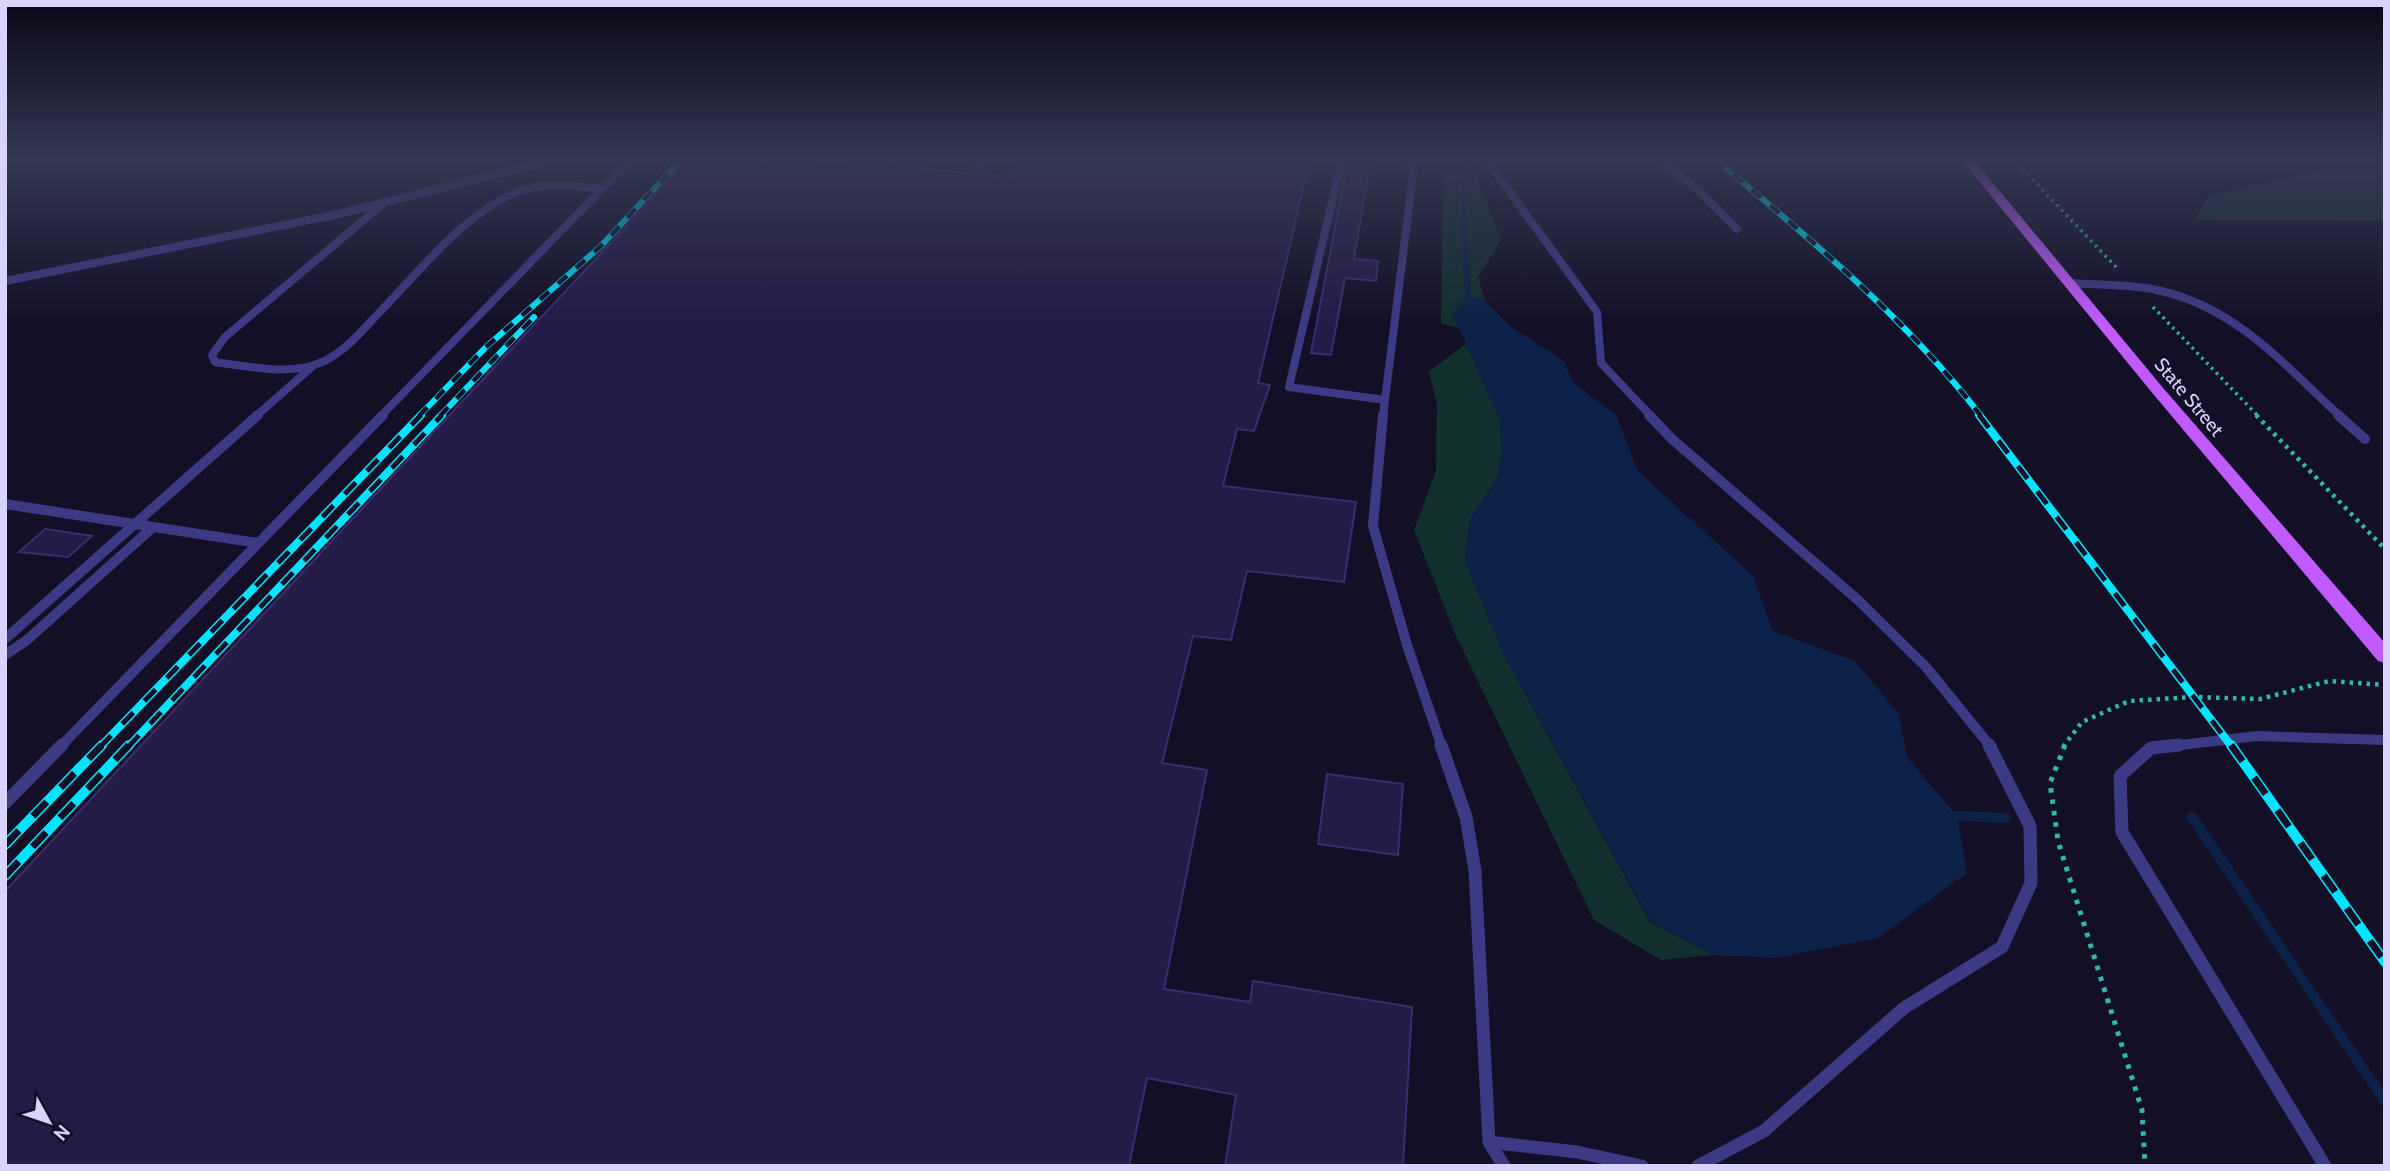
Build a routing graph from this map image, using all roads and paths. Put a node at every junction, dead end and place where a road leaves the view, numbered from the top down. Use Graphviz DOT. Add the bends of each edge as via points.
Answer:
graph roads {
  1 [pos="339,214"];
  2 [pos="371,214"];
  3 [pos="482,214"];
  4 [pos="578,214"];
  5 [pos="1329,214"];
  6 [pos="1408,214"];
  7 [pos="1526,214"];
  8 [pos="1722,214"];
  9 [pos="2012,214"];
  10 [pos="2065,214"];
  11 [pos="1737,229"];
  12 [pos="5,281"];
  13 [pos="2069,283"];
  14 [pos="2134,287"];
  15 [pos="313,366"];
  16 [pos="1385,400"];
  17 [pos="2365,439"];
  18 [pos="5,504"];
  19 [pos="134,525"];
  20 [pos="152,527"];
  21 [pos="258,543"];
  22 [pos="2385,549"];
  23 [pos="5,639"];
  24 [pos="5,654"];
  25 [pos="2385,656"];
  26 [pos="2385,740"];
  27 [pos="5,803"];
  28 [pos="1489,1142"];
  29 [pos="1504,1166"];
  30 [pos="1642,1166"];
  31 [pos="1698,1166"];
  32 [pos="2325,1166"];
  1 -- 12 [label="lane"];
  2 -- 15 [label="lane" via="225,337 212,355 215,362"];
  3 -- 15 [label="lane" via="349,344"];
  4 -- 21 [label="lane"];
  5 -- 16 [label="lane" via="1289,387"];
  6 -- 16 [label="lane"];
  7 -- 31 [label="lane" via="1597,312 1601,363 1672,439 1858,600 1926,667 1992,748 2031,826 2031,883 2002,947 1904,1008 1764,1131"];
  8 -- 11 [label="lane"];
  9 -- 13 [label="main road, State Street"];
  10 -- 14 [label="path"];
  13 -- 14 [label="lane"];
  13 -- 25 [label="main road, State Street"];
  14 -- 17 [label="lane" via="2202,304 2242,326"];
  14 -- 22 [label="path"];
  15 -- 19 [label="lane"];
  16 -- 28 [label="lane" via="1373,526 1407,645 1466,817 1475,871"];
  18 -- 19 [label="lane"];
  19 -- 20 [label="lane"];
  19 -- 23 [label="lane"];
  20 -- 21 [label="lane"];
  20 -- 24 [label="lane" via="27,640"];
  21 -- 27 [label="lane"];
  26 -- 32 [label="lane" via="2257,736 2151,748 2120,776 2122,832"];
  28 -- 29 [label="lane"];
  28 -- 30 [label="lane" via="1577,1152"];
}
